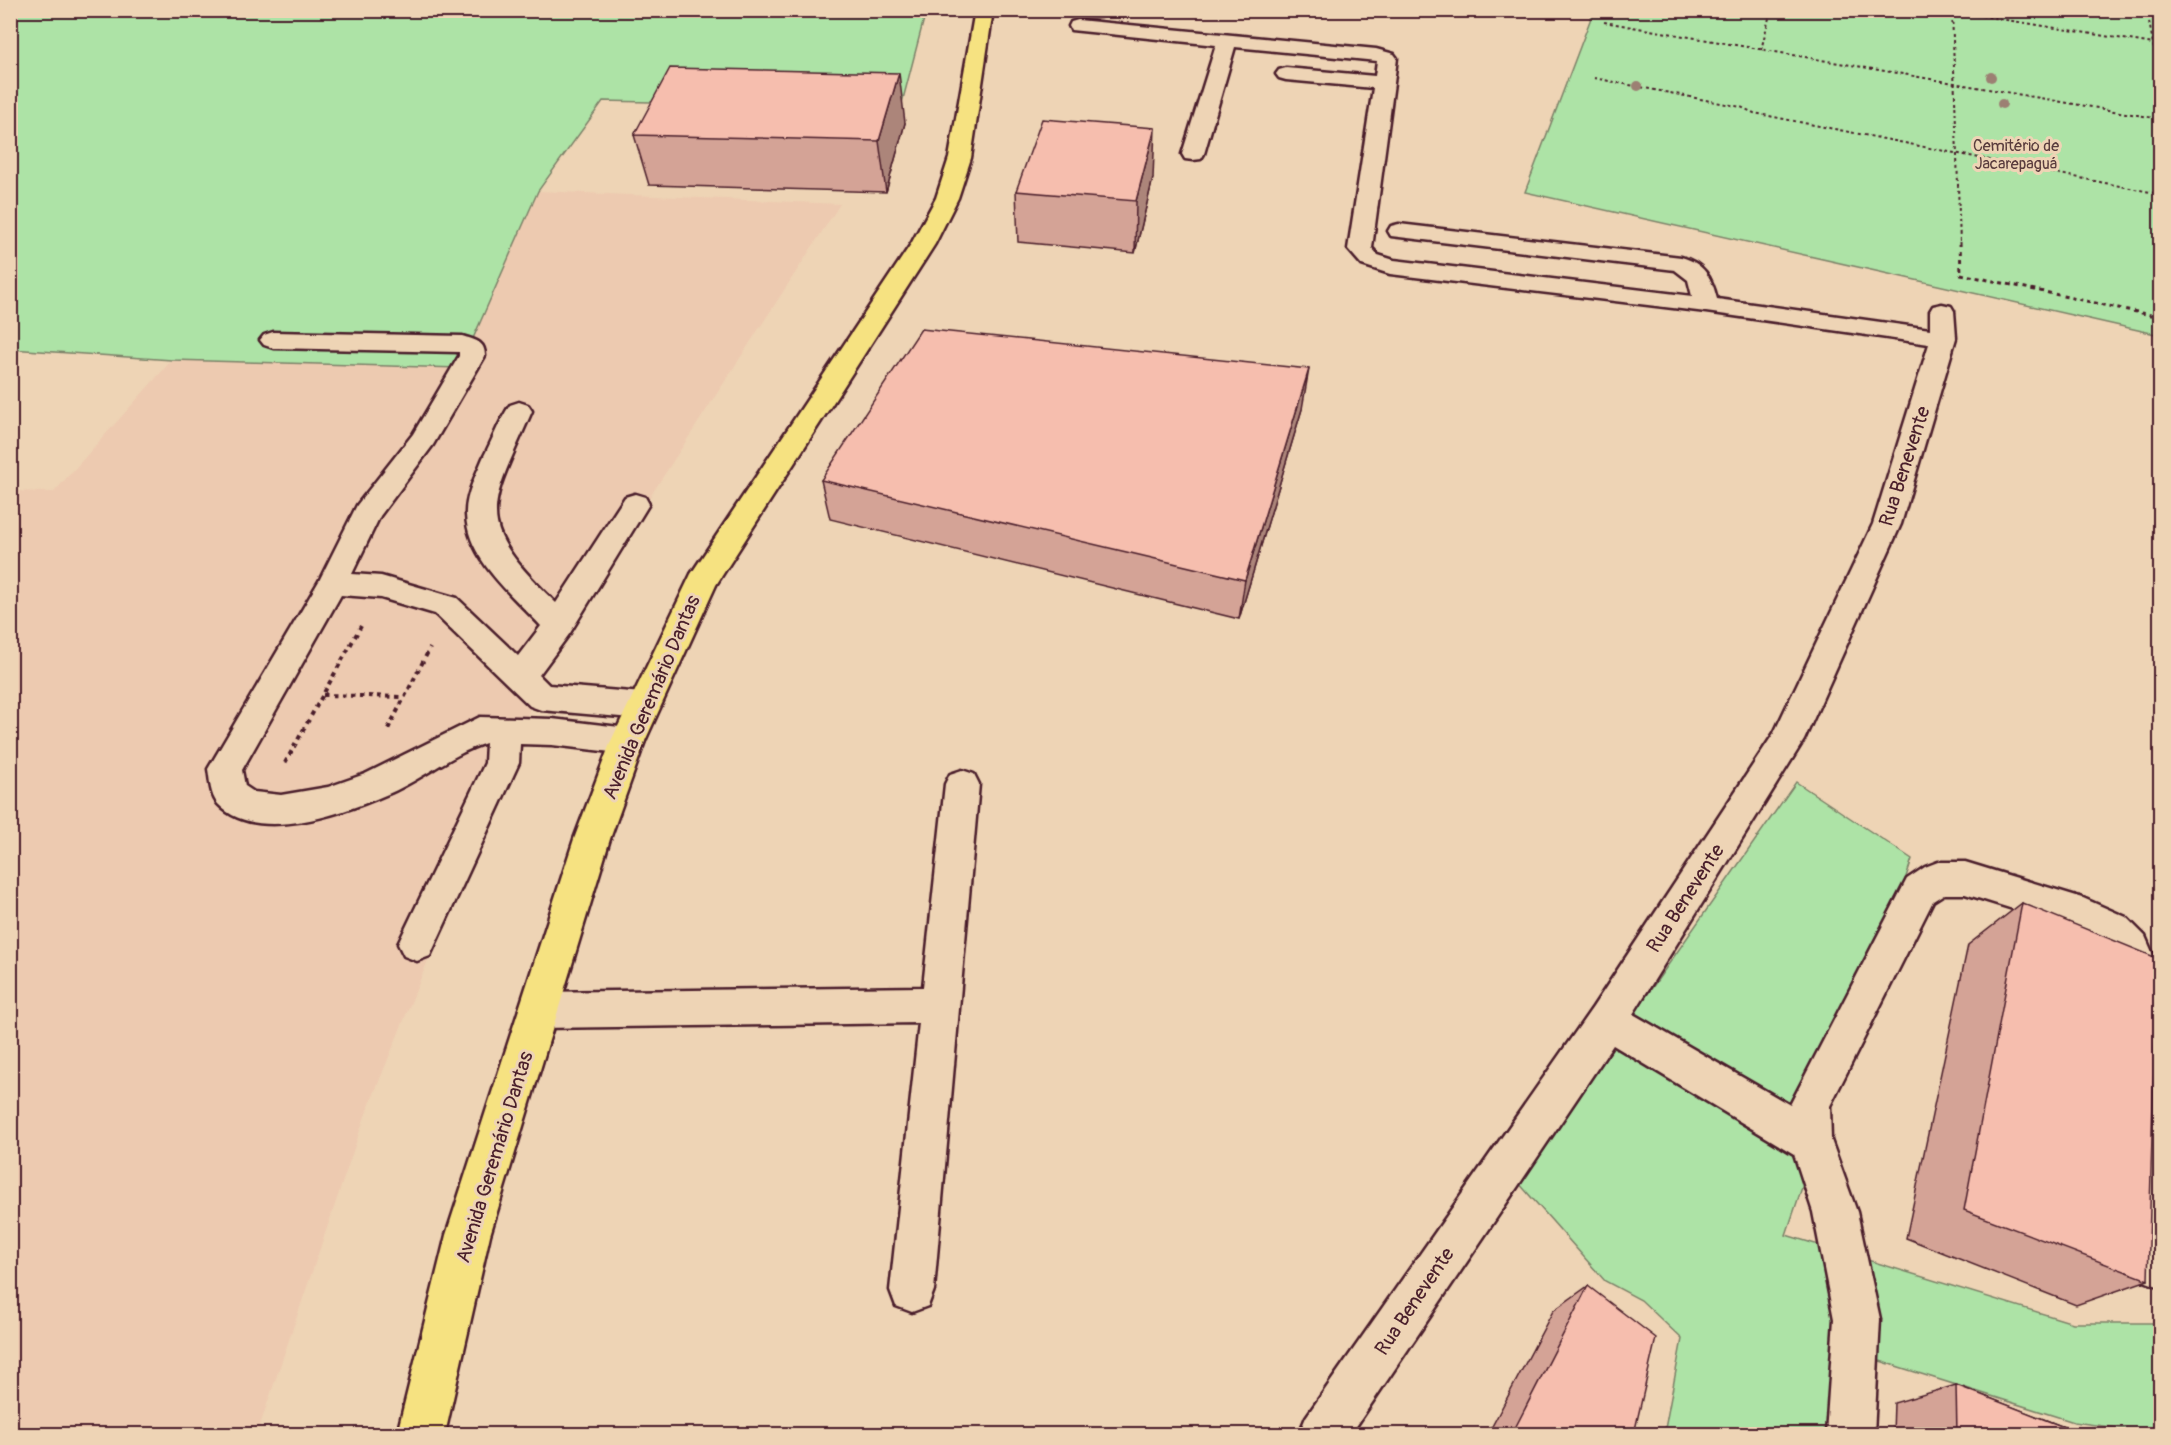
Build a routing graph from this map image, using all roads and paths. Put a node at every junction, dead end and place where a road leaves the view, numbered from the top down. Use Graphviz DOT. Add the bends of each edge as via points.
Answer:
graph roads {
  1 [pos="984,10"];
  2 [pos="1771,10"];
  3 [pos="1923,10"];
  4 [pos="2147,10"];
  5 [pos="1952,11"];
  6 [pos="1952,15"];
  7 [pos="1604,22"];
  8 [pos="1078,26"];
  9 [pos="1227,41"];
  10 [pos="2153,44"];
  11 [pos="2160,45"];
  12 [pos="1761,50"];
  13 [pos="1286,74"];
  14 [pos="1594,78"];
  15 [pos="2160,82"];
  16 [pos="1384,83"];
  17 [pos="1955,85"];
  18 [pos="2160,119"];
  19 [pos="1956,153"];
  20 [pos="1193,154"];
  21 [pos="2160,194"];
  22 [pos="1399,231"];
  23 [pos="1706,305"];
  24 [pos="2160,317"];
  25 [pos="273,340"];
  26 [pos="519,411"];
  27 [pos="635,504"];
  28 [pos="333,583"];
  29 [pos="366,617"];
  30 [pos="559,625"];
  31 [pos="431,646"];
  32 [pos="531,686"];
  33 [pos="323,695"];
  34 [pos="404,697"];
  35 [pos="643,706"];
  36 [pos="512,730"];
  37 [pos="385,735"];
  38 [pos="628,741"];
  39 [pos="284,764"];
  40 [pos="962,784"];
  41 [pos="417,944"];
  42 [pos="940,1005"];
  43 [pos="538,1010"];
  44 [pos="1607,1020"];
  45 [pos="2143,1023"];
  46 [pos="2146,1070"];
  47 [pos="1810,1140"];
  48 [pos="2160,1266"];
  49 [pos="912,1290"];
  50 [pos="421,1434"];
  51 [pos="1323,1434"];
  52 [pos="1850,1434"];
  1 -- 35 [label="main road, Avenida Geremário Dantas" via="960,158 947,198 923,244 702,582"];
  2 -- 12 [label="path"];
  3 -- 6 [label="path"];
  4 -- 10 [label="path"];
  5 -- 6 [label="path"];
  5 -- 10 [label="path"];
  6 -- 17 [label="path"];
  7 -- 12 [label="path"];
  8 -- 9 [label="street"];
  9 -- 16 [label="street" via="1376,54 1387,58"];
  9 -- 20 [label="street"];
  10 -- 11 [label="path"];
  10 -- 15 [label="path"];
  12 -- 17 [label="path"];
  13 -- 16 [label="street"];
  14 -- 19 [label="path"];
  16 -- 23 [label="street" via="1360,249 1370,260 1390,267"];
  17 -- 18 [label="path"];
  17 -- 19 [label="path"];
  19 -- 21 [label="path"];
  19 -- 24 [label="path" via="1960,274"];
  22 -- 23 [label="street" via="1681,264 1701,278"];
  23 -- 44 [label="street, Rua Benevente" via="1943,325 1887,524 1787,740"];
  25 -- 28 [label="street" via="462,344 472,348 472,356 423,439 367,512"];
  26 -- 30 [label="street" via="487,486 480,514 491,552"];
  27 -- 30 [label="street"];
  28 -- 32 [label="street" via="381,587 446,606"];
  28 -- 36 [label="street" via="225,769 229,794 246,807 281,810 328,801 377,784 480,730"];
  29 -- 33 [label="path"];
  30 -- 32 [label="street" via="540,653"];
  31 -- 34 [label="path"];
  32 -- 35 [label="street"];
  32 -- 36 [label="street"];
  33 -- 34 [label="path"];
  33 -- 39 [label="path"];
  34 -- 37 [label="path"];
  35 -- 38 [label="main road, Avenida Geremário Dantas"];
  36 -- 38 [label="street"];
  36 -- 41 [label="street" via="502,763"];
  38 -- 43 [label="main road, Avenida Geremário Dantas" via="592,839"];
  40 -- 42 [label="street"];
  42 -- 43 [label="street"];
  42 -- 49 [label="street"];
  43 -- 50 [label="main road, Avenida Geremário Dantas" via="468,1235"];
  44 -- 47 [label="street"];
  44 -- 51 [label="street, Rua Benevente"];
  45 -- 47 [label="street" via="2139,966 2132,948 2112,929 2083,914 1965,879 1938,878 1920,890 1810,1104"];
  46 -- 48 [label="street"];
  47 -- 52 [label="street" via="1835,1212 1857,1319"];
}
